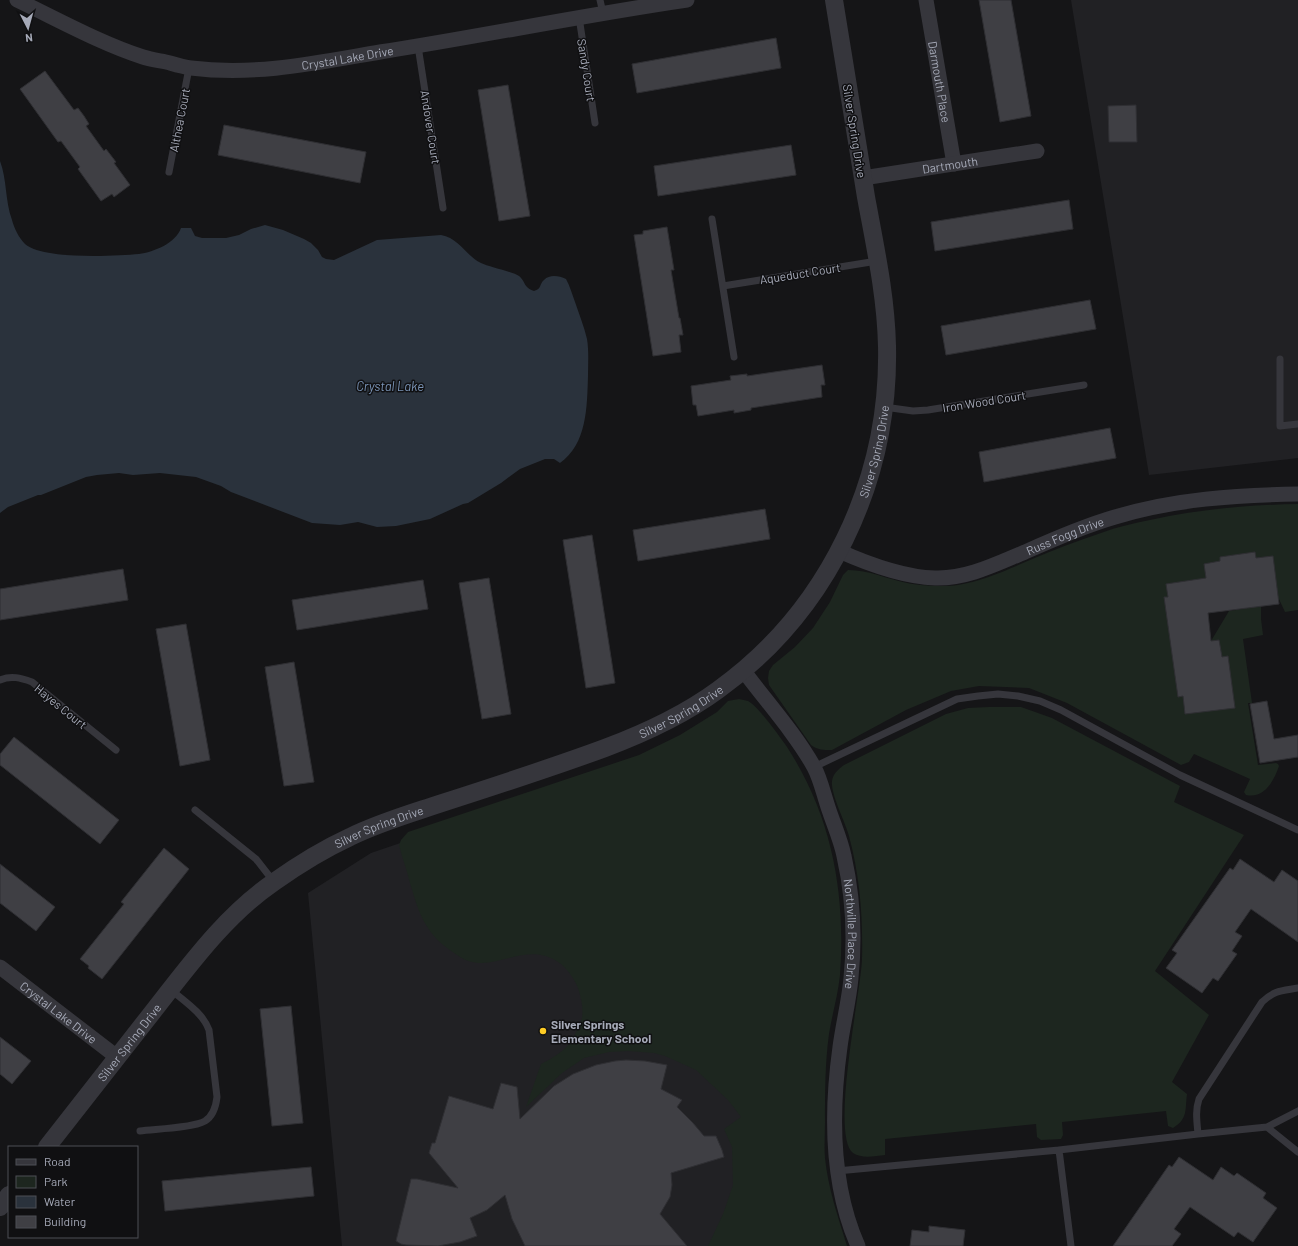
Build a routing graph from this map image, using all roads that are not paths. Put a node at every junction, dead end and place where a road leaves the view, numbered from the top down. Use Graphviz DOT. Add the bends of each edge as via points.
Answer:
graph roads {
  1 [pos="18,0"];
  2 [pos="687,0"];
  3 [pos="834,0"];
  4 [pos="926,0"];
  5 [pos="602,7"];
  6 [pos="579,17"];
  7 [pos="418,46"];
  8 [pos="189,68"];
  9 [pos="595,123"];
  10 [pos="1037,151"];
  11 [pos="954,164"];
  12 [pos="169,172"];
  13 [pos="863,178"];
  14 [pos="443,208"];
  15 [pos="712,219"];
  16 [pos="878,261"];
  17 [pos="723,286"];
  18 [pos="734,357"];
  19 [pos="1280,359"];
  20 [pos="1084,385"];
  21 [pos="884,407"];
  22 [pos="1298,424"];
  23 [pos="1298,494"];
  24 [pos="839,551"];
  25 [pos="743,670"];
  26 [pos="0,680"];
  27 [pos="116,750"];
  28 [pos="814,768"];
  29 [pos="195,810"];
  30 [pos="1298,830"];
  31 [pos="274,882"];
  32 [pos="0,967"];
  33 [pos="1298,988"];
  34 [pos="170,989"];
  35 [pos="117,1057"];
  36 [pos="1298,1111"];
  37 [pos="1267,1127"];
  38 [pos="140,1131"];
  39 [pos="1198,1134"];
  40 [pos="48,1146"];
  41 [pos="1058,1150"];
  42 [pos="1298,1152"];
  43 [pos="837,1171"];
  44 [pos="8,1197"];
  45 [pos="0,1207"];
  46 [pos="858,1246"];
  47 [pos="1070,1246"];
  1 -- 8 [label="street, Crystal Lake Drive" via="121,50"];
  2 -- 5 [label="street, Crystal Lake Drive"];
  3 -- 13 [label="street, Silver Spring Drive"];
  4 -- 11 [label="street, Darmouth Place"];
  5 -- 6 [label="street, Crystal Lake Drive"];
  6 -- 7 [label="street, Crystal Lake Drive"];
  6 -- 9 [label="lane, Sandy Court"];
  7 -- 8 [label="street, Crystal Lake Drive" via="262,70"];
  7 -- 14 [label="lane, Andover Court"];
  8 -- 12 [label="lane, Althea Court"];
  10 -- 11 [label="street, Dartmouth"];
  11 -- 13 [label="street, Dartmouth"];
  13 -- 16 [label="street, Silver Spring Drive"];
  15 -- 17 [label="lane"];
  16 -- 17 [label="lane, Aqueduct Court"];
  16 -- 21 [label="street, Silver Spring Drive" via="886,316 887,373"];
  17 -- 18 [label="lane"];
  19 -- 22 [label="lane" via="1280,426"];
  20 -- 21 [label="lane, Iron Wood Court" via="928,410 913,411"];
  21 -- 24 [label="street, Silver Spring Drive" via="869,481"];
  23 -- 24 [label="street, Russ Fogg Drive" via="1220,497 1143,509 1081,528 990,567 955,577 914,576 871,565"];
  24 -- 25 [label="street, Silver Spring Drive" via="796,617"];
  25 -- 28 [label="street, Northville Place Drive"];
  25 -- 31 [label="street, Silver Spring Drive" via="697,705 644,733 373,827 328,848"];
  26 -- 27 [label="lane, Hayes Court" via="16,677 32,682"];
  28 -- 30 [label="lane" via="957,699 998,694 1018,696 1040,701 1061,710 1180,775"];
  28 -- 43 [label="street, Northville Place Drive" via="844,856 851,905 851,979 835,1089"];
  29 -- 31 [label="lane" via="256,859"];
  31 -- 34 [label="street, Silver Spring Drive" via="246,903 224,925"];
  32 -- 35 [label="street, Crystal Lake Drive"];
  33 -- 39 [label="lane" via="1278,991 1262,1002 1196,1105"];
  34 -- 35 [label="street, Silver Spring Drive"];
  34 -- 38 [label="lane" via="206,1022 217,1097 216,1106 206,1120 197,1124"];
  35 -- 40 [label="street, Silver Spring Drive"];
  36 -- 37 [label="lane"];
  37 -- 39 [label="lane"];
  37 -- 42 [label="lane"];
  39 -- 41 [label="lane"];
  41 -- 43 [label="lane"];
  41 -- 47 [label="lane"];
  43 -- 46 [label="street, Northville Place Drive" via="846,1213"];
  44 -- 45 [label="street"];
}
